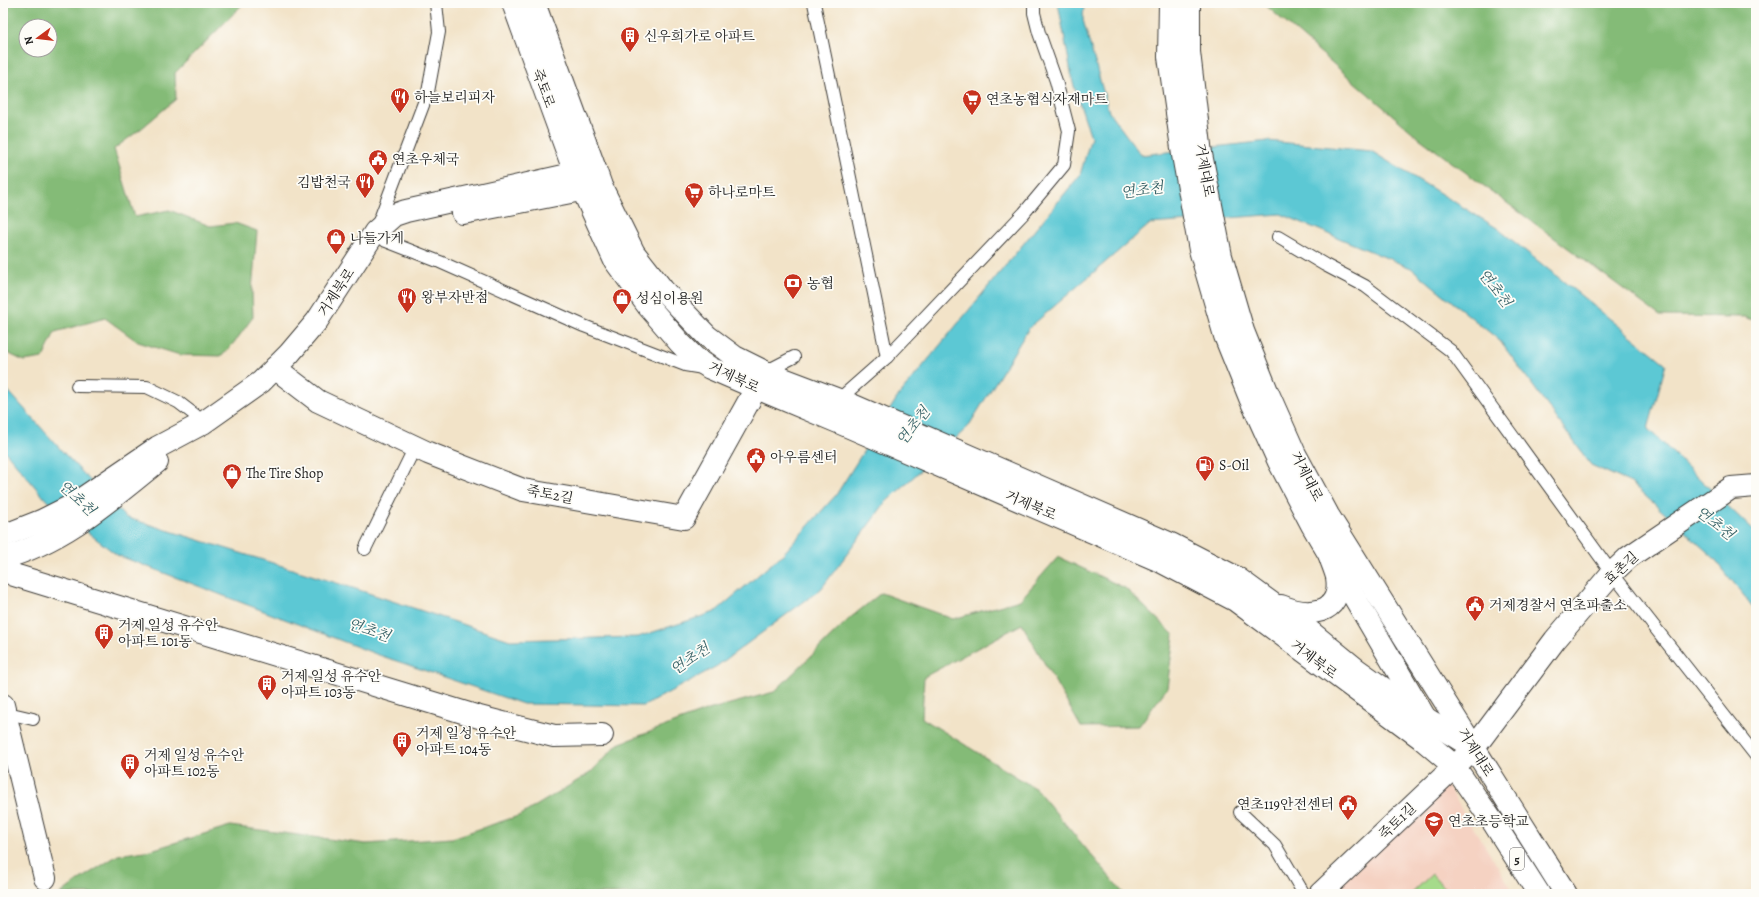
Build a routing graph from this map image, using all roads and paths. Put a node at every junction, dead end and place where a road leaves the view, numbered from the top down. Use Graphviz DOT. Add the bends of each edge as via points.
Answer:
graph roads {
  1 [pos="436,3"];
  2 [pos="513,3"];
  3 [pos="534,3"];
  4 [pos="814,3"];
  5 [pos="1034,3"];
  6 [pos="1170,3"];
  7 [pos="1189,3"];
  8 [pos="1187,118"];
  9 [pos="588,179"];
  10 [pos="380,237"];
  11 [pos="1278,237"];
  12 [pos="1212,256"];
  13 [pos="794,357"];
  14 [pos="887,357"];
  15 [pos="710,368"];
  16 [pos="280,372"];
  17 [pos="761,380"];
  18 [pos="77,386"];
  19 [pos="845,403"];
  20 [pos="818,414"];
  21 [pos="206,427"];
  22 [pos="415,447"];
  23 [pos="972,469"];
  24 [pos="125,477"];
  25 [pos="1756,486"];
  26 [pos="6,535"];
  27 [pos="366,549"];
  28 [pos="1329,553"];
  29 [pos="13,555"];
  30 [pos="3,565"];
  31 [pos="1612,573"];
  32 [pos="1268,601"];
  33 [pos="11,716"];
  34 [pos="1425,718"];
  35 [pos="602,735"];
  36 [pos="1474,748"];
  37 [pos="3,752"];
  38 [pos="1756,756"];
  39 [pos="1454,766"];
  40 [pos="1240,812"];
  41 [pos="1304,894"];
  42 [pos="1320,894"];
  43 [pos="1539,894"];
  44 [pos="1566,894"];
  1 -- 10 [label="lane" via="439,32 428,92"];
  2 -- 9 [label="main road, 죽토로"];
  3 -- 9 [label="main road, 죽토로"];
  4 -- 14 [label="lane"];
  5 -- 14 [label="lane" via="1039,33 1070,131 1064,165 1024,214"];
  6 -- 8 [label="main road, 거제대로" via="1169,57"];
  7 -- 8 [label="main road, 거제대로"];
  8 -- 12 [label="main road, 거제대로" via="1201,154"];
  9 -- 10 [label="main road, 거제북로" via="406,211 394,215"];
  9 -- 15 [label="main road, 거제북로" via="615,261 680,343"];
  9 -- 17 [label="main road, 거제북로" via="634,253 663,290 707,336"];
  10 -- 15 [label="lane" via="584,326 685,365"];
  10 -- 16 [label="main road, 거제북로"];
  11 -- 31 [label="lane" via="1365,286 1451,351"];
  12 -- 28 [label="main road, 거제대로" via="1225,336 1279,462"];
  12 -- 36 [label="main road, 거제대로" via="1266,391 1295,454 1328,515"];
  13 -- 17 [label="lane"];
  14 -- 19 [label="lane"];
  15 -- 17 [label="main road, 거제북로"];
  16 -- 21 [label="main road, 거제북로" via="261,382"];
  16 -- 22 [label="main road, 죽토2길" via="318,401"];
  17 -- 19 [label="main road, 거제북로"];
  17 -- 20 [label="main road, 거제북로"];
  17 -- 22 [label="main road, 죽토2길" via="684,518 523,490"];
  18 -- 21 [label="lane" via="147,387 178,402 196,415"];
  19 -- 20 [label="lane"];
  19 -- 23 [label="main road, 거제북로"];
  20 -- 23 [label="main road, 거제북로"];
  21 -- 24 [label="main road, 거제북로" via="158,447"];
  22 -- 27 [label="lane"];
  23 -- 32 [label="main road, 거제북로" via="1171,544 1237,578"];
  23 -- 39 [label="main road, 거제북로" via="1235,600 1421,738"];
  24 -- 26 [label="main road" via="41,521"];
  24 -- 29 [label="main road" via="81,521 56,537"];
  25 -- 31 [label="main road, 효촌길" via="1731,488 1629,557"];
  28 -- 32 [label="main road" via="1337,577 1337,589 1334,599 1322,611 1289,609"];
  28 -- 34 [label="main road, 거제대로"];
  30 -- 35 [label="main road" via="14,575 479,717 554,736"];
  31 -- 36 [label="main road, 효촌길" via="1555,640"];
  31 -- 38 [label="lane"];
  32 -- 34 [label="main road, 거제북로"];
  33 -- 37 [label="main road" via="40,879"];
  34 -- 36 [label="main road, 거제북로"];
  34 -- 39 [label="main road, 거제대로"];
  36 -- 39 [label="main road, 죽토1길"];
  36 -- 44 [label="main road, 거제대로 / 5"];
  39 -- 42 [label="main road, 죽토1길"];
  39 -- 43 [label="main road, 거제북로 / 5"];
  40 -- 41 [label="lane" via="1275,845"];
}
